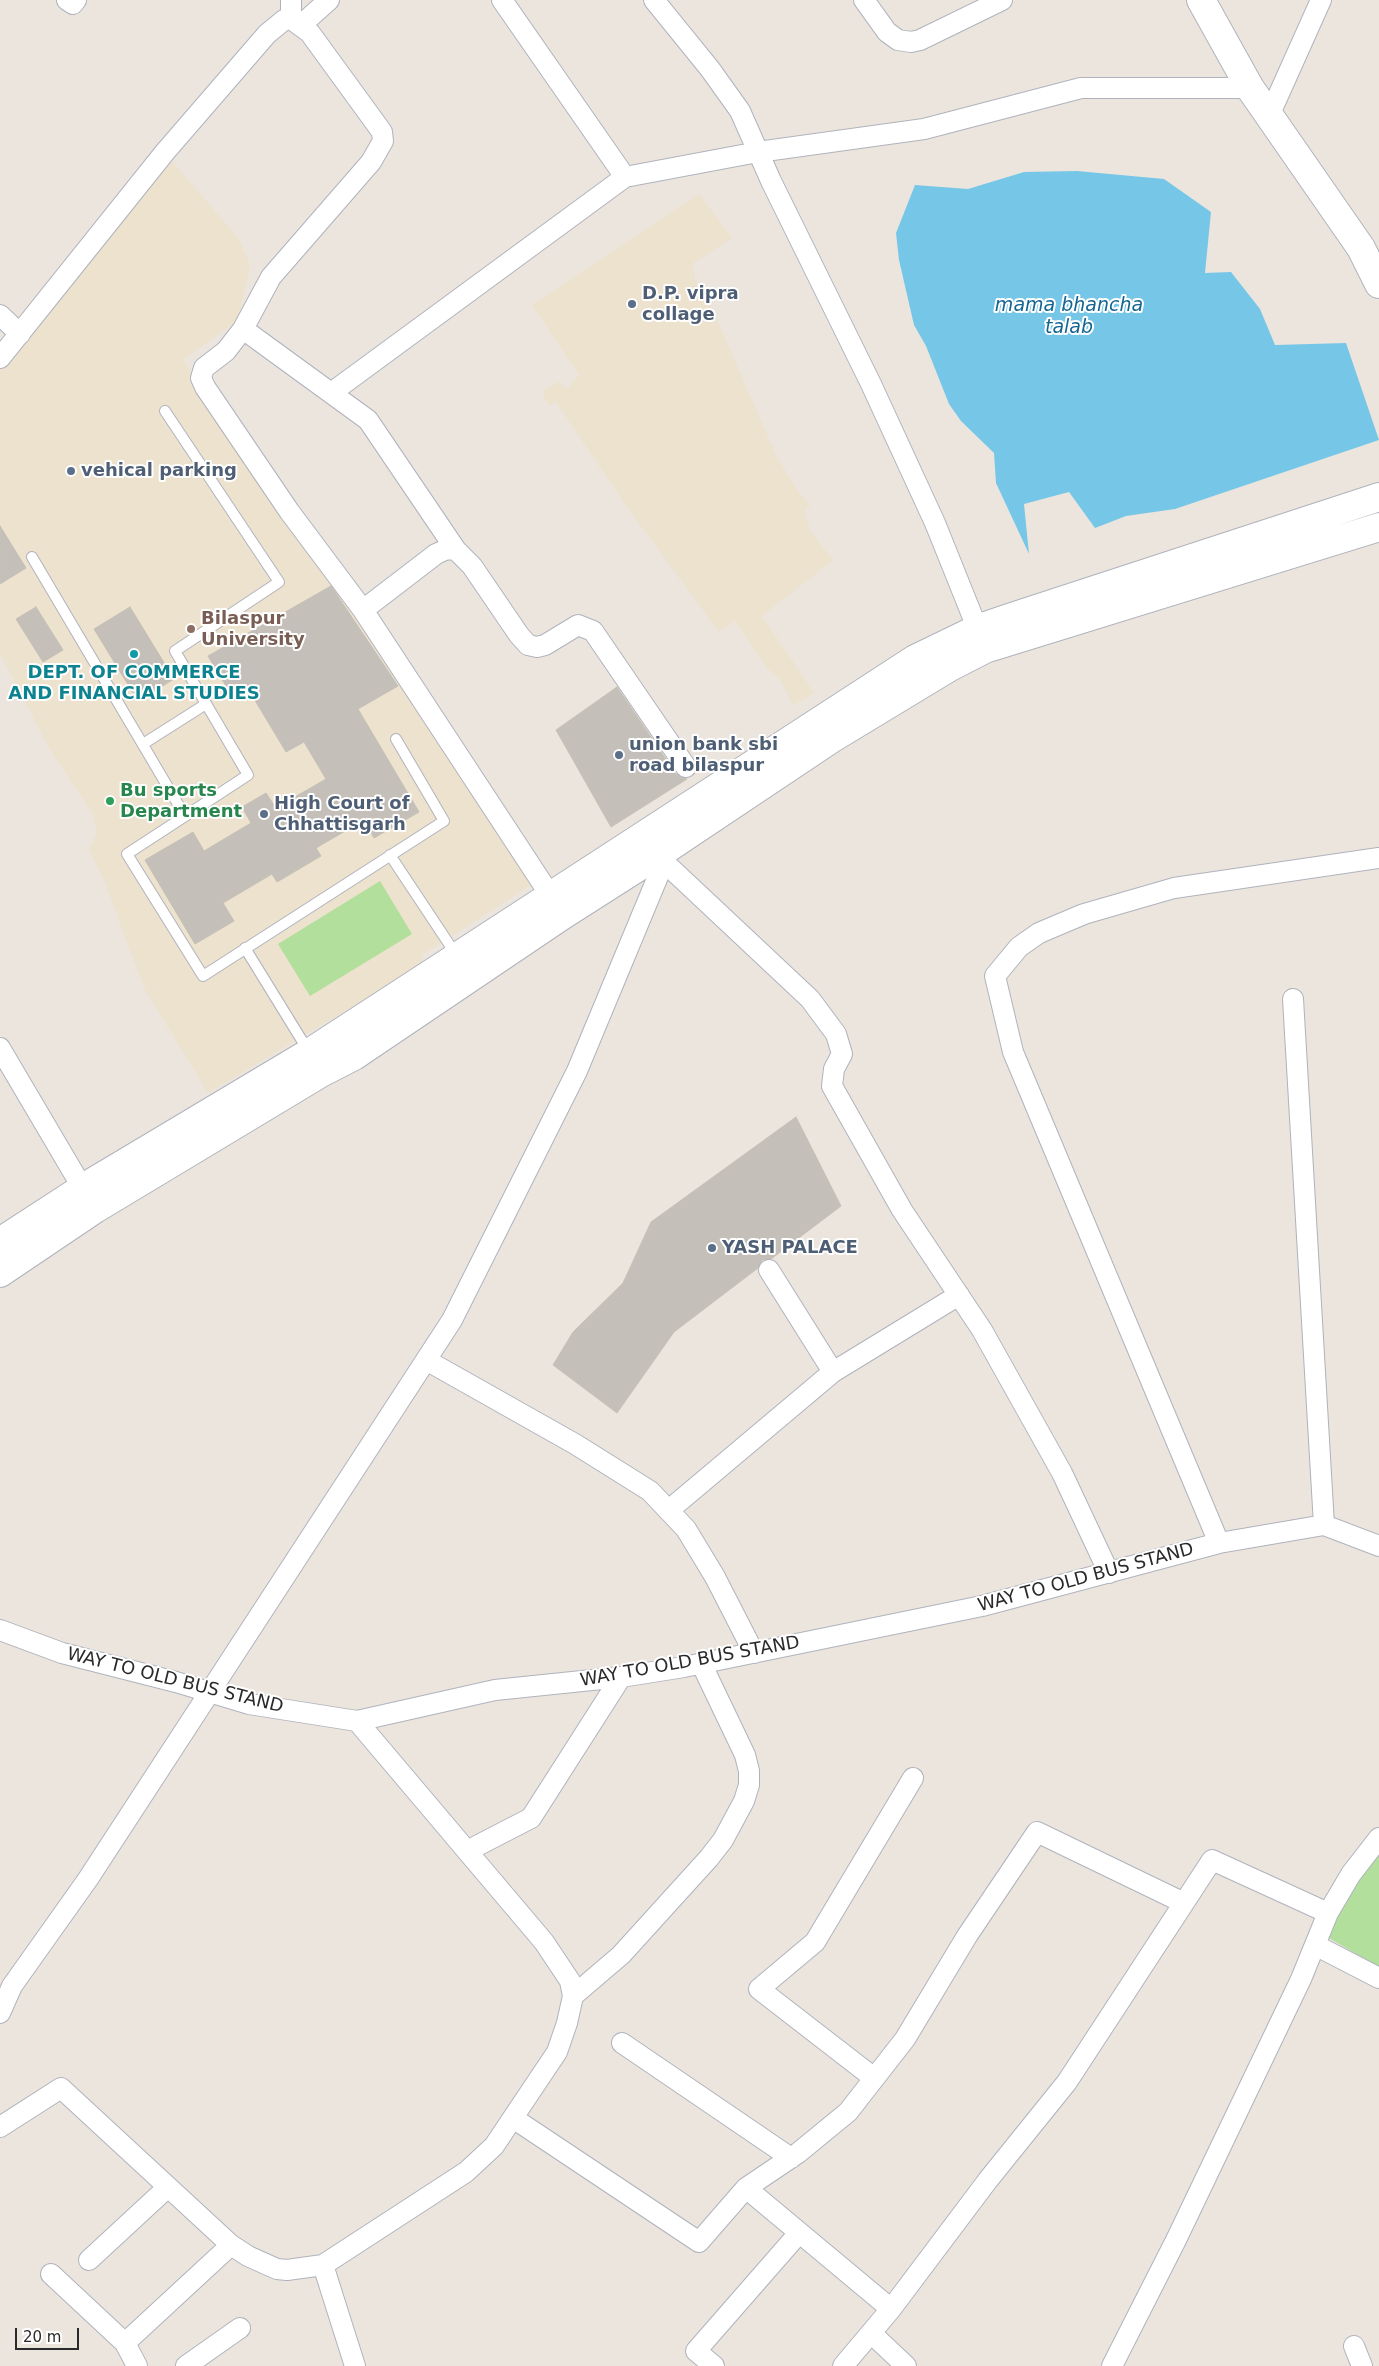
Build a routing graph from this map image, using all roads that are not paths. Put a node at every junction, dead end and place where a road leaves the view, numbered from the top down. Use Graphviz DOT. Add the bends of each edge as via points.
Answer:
graph roads {
  1 [pos="67,0"];
  2 [pos="76,0"];
  3 [pos="329,0"];
  4 [pos="502,0"];
  5 [pos="654,0"];
  6 [pos="864,0"];
  7 [pos="1002,0"];
  8 [pos="1201,0"];
  9 [pos="1321,0"];
  10 [pos="294,15"];
  11 [pos="1250,88"];
  12 [pos="1269,116"];
  13 [pos="758,152"];
  14 [pos="625,177"];
  15 [pos="1379,284"];
  16 [pos="0,315"];
  17 [pos="243,329"];
  18 [pos="20,334"];
  19 [pos="0,358"];
  20 [pos="331,393"];
  21 [pos="165,411"];
  22 [pos="1379,497"];
  23 [pos="1379,527"];
  24 [pos="456,550"];
  25 [pos="32,557"];
  26 [pos="362,610"];
  27 [pos="981,639"];
  28 [pos="206,704"];
  29 [pos="396,739"];
  30 [pos="143,744"];
  31 [pos="686,767"];
  32 [pos="185,816"];
  33 [pos="390,855"];
  34 [pos="666,855"];
  35 [pos="1379,858"];
  36 [pos="550,896"];
  37 [pos="245,948"];
  38 [pos="458,957"];
  39 [pos="1293,999"];
  40 [pos="0,1048"];
  41 [pos="315,1063"];
  42 [pos="89,1199"];
  43 [pos="0,1242"];
  44 [pos="770,1270"];
  45 [pos="0,1273"];
  46 [pos="959,1295"];
  47 [pos="426,1360"];
  48 [pos="833,1372"];
  49 [pos="669,1510"];
  50 [pos="1324,1525"];
  51 [pos="1219,1543"];
  52 [pos="1379,1546"];
  53 [pos="1109,1573"];
  54 [pos="0,1630"];
  55 [pos="754,1653"];
  56 [pos="701,1663"];
  57 [pos="621,1677"];
  58 [pos="209,1692"];
  59 [pos="357,1721"];
  60 [pos="913,1778"];
  61 [pos="1379,1838"];
  62 [pos="469,1850"];
  63 [pos="1184,1903"];
  64 [pos="1328,1913"];
  65 [pos="1315,1945"];
  66 [pos="1379,1978"];
  67 [pos="6,1980"];
  68 [pos="574,1996"];
  69 [pos="0,2012"];
  70 [pos="622,2042"];
  71 [pos="874,2078"];
  72 [pos="513,2118"];
  73 [pos="0,2127"];
  74 [pos="791,2158"];
  75 [pos="168,2187"];
  76 [pos="746,2188"];
  77 [pos="799,2232"];
  78 [pos="231,2245"];
  79 [pos="89,2260"];
  80 [pos="323,2265"];
  81 [pos="51,2274"];
  82 [pos="890,2309"];
  83 [pos="240,2328"];
  84 [pos="871,2332"];
  85 [pos="125,2343"];
  86 [pos="1354,2346"];
  87 [pos="353,2365"];
  88 [pos="137,2366"];
  89 [pos="186,2366"];
  90 [pos="714,2366"];
  91 [pos="843,2366"];
  92 [pos="906,2366"];
  93 [pos="1112,2366"];
  94 [pos="1362,2366"];
  1 -- 2 [label="street" via="73,4"];
  3 -- 10 [label="street"];
  4 -- 14 [label="street"];
  5 -- 13 [label="street" via="740,110"];
  6 -- 7 [label="street" via="887,32 898,40 911,42"];
  8 -- 11 [label="main road"];
  9 -- 12 [label="street"];
  10 -- 17 [label="street" via="382,132 383,141 371,162 271,277"];
  10 -- 18 [label="street" via="261,41 165,152"];
  11 -- 12 [label="main road"];
  11 -- 13 [label="street" via="1081,88 924,129"];
  12 -- 15 [label="main road" via="1361,248"];
  13 -- 14 [label="street"];
  13 -- 27 [label="street" via="935,523"];
  14 -- 20 [label="street"];
  16 -- 18 [label="street"];
  17 -- 20 [label="street"];
  17 -- 26 [label="street" via="226,351 204,368 201,378 289,511"];
  18 -- 19 [label="street"];
  20 -- 24 [label="street" via="368,420"];
  21 -- 28 [label="lane" via="279,582 175,651"];
  22 -- 27 [label="main road"];
  23 -- 27 [label="main road"];
  24 -- 26 [label="street" via="447,549 436,554"];
  24 -- 31 [label="street" via="472,566 528,644 545,645 578,626 592,631"];
  25 -- 30 [label="lane"];
  26 -- 36 [label="street"];
  27 -- 34 [label="main road" via="950,667 832,739"];
  27 -- 36 [label="main road" via="915,659"];
  28 -- 30 [label="lane"];
  28 -- 32 [label="lane" via="248,775"];
  29 -- 33 [label="lane" via="444,821"];
  30 -- 32 [label="lane"];
  32 -- 37 [label="lane" via="127,854 202,976"];
  33 -- 37 [label="lane"];
  33 -- 38 [label="lane"];
  34 -- 41 [label="main road" via="563,915 354,1056"];
  34 -- 46 [label="street" via="810,999 836,1034 842,1054 834,1069 832,1086 902,1210"];
  34 -- 47 [label="street" via="577,1071 452,1320"];
  35 -- 51 [label="street" via="1174,888 1084,914 1039,934 1019,947 995,976 1013,1052"];
  36 -- 38 [label="main road"];
  37 -- 41 [label="lane"];
  38 -- 41 [label="main road"];
  39 -- 50 [label="street"];
  40 -- 42 [label="street"];
  41 -- 42 [label="main road"];
  42 -- 43 [label="main road"];
  42 -- 45 [label="main road"];
  44 -- 48 [label="street"];
  46 -- 48 [label="street"];
  46 -- 53 [label="street" via="1062,1473"];
  47 -- 49 [label="street" via="575,1444 650,1491"];
  47 -- 58 [label="street"];
  48 -- 49 [label="street"];
  49 -- 55 [label="street" via="691,1537 715,1577"];
  50 -- 51 [label="street, WAY TO OLD BUS STAND"];
  50 -- 52 [label="street"];
  51 -- 53 [label="street, WAY TO OLD BUS STAND"];
  53 -- 55 [label="street, WAY TO OLD BUS STAND" via="982,1606"];
  54 -- 58 [label="street, WAY TO OLD BUS STAND" via="62,1653"];
  55 -- 56 [label="street, WAY TO OLD BUS STAND"];
  56 -- 57 [label="street, WAY TO OLD BUS STAND"];
  56 -- 68 [label="street" via="750,1771 744,1801 723,1840 709,1858 621,1955"];
  57 -- 59 [label="street, WAY TO OLD BUS STAND" via="495,1690"];
  57 -- 62 [label="street" via="531,1818"];
  58 -- 59 [label="street, WAY TO OLD BUS STAND" via="249,1704"];
  58 -- 67 [label="street" via="88,1880"];
  59 -- 62 [label="street"];
  60 -- 71 [label="street" via="815,1942 759,1989"];
  61 -- 64 [label="street" via="1350,1874"];
  62 -- 68 [label="street" via="559,1961"];
  63 -- 64 [label="street" via="1212,1860"];
  63 -- 71 [label="street" via="1037,1832 967,1936 905,2038"];
  63 -- 82 [label="street" via="1067,2082"];
  64 -- 65 [label="street"];
  65 -- 66 [label="street"];
  65 -- 93 [label="street" via="1176,2240"];
  67 -- 69 [label="street"];
  68 -- 72 [label="street" via="556,2052"];
  70 -- 74 [label="street"];
  71 -- 74 [label="street" via="848,2112"];
  72 -- 76 [label="street" via="700,2242"];
  72 -- 80 [label="street" via="494,2146 466,2172"];
  73 -- 75 [label="street" via="61,2088"];
  74 -- 76 [label="street"];
  75 -- 78 [label="street"];
  75 -- 79 [label="street"];
  76 -- 77 [label="street"];
  77 -- 82 [label="street"];
  77 -- 90 [label="street" via="696,2351"];
  78 -- 80 [label="street" via="277,2269"];
  78 -- 85 [label="street"];
  80 -- 87 [label="street"];
  81 -- 85 [label="street"];
  82 -- 84 [label="street"];
  83 -- 89 [label="street"];
  84 -- 91 [label="street"];
  84 -- 92 [label="street"];
  85 -- 88 [label="street"];
  86 -- 94 [label="street"];
}
